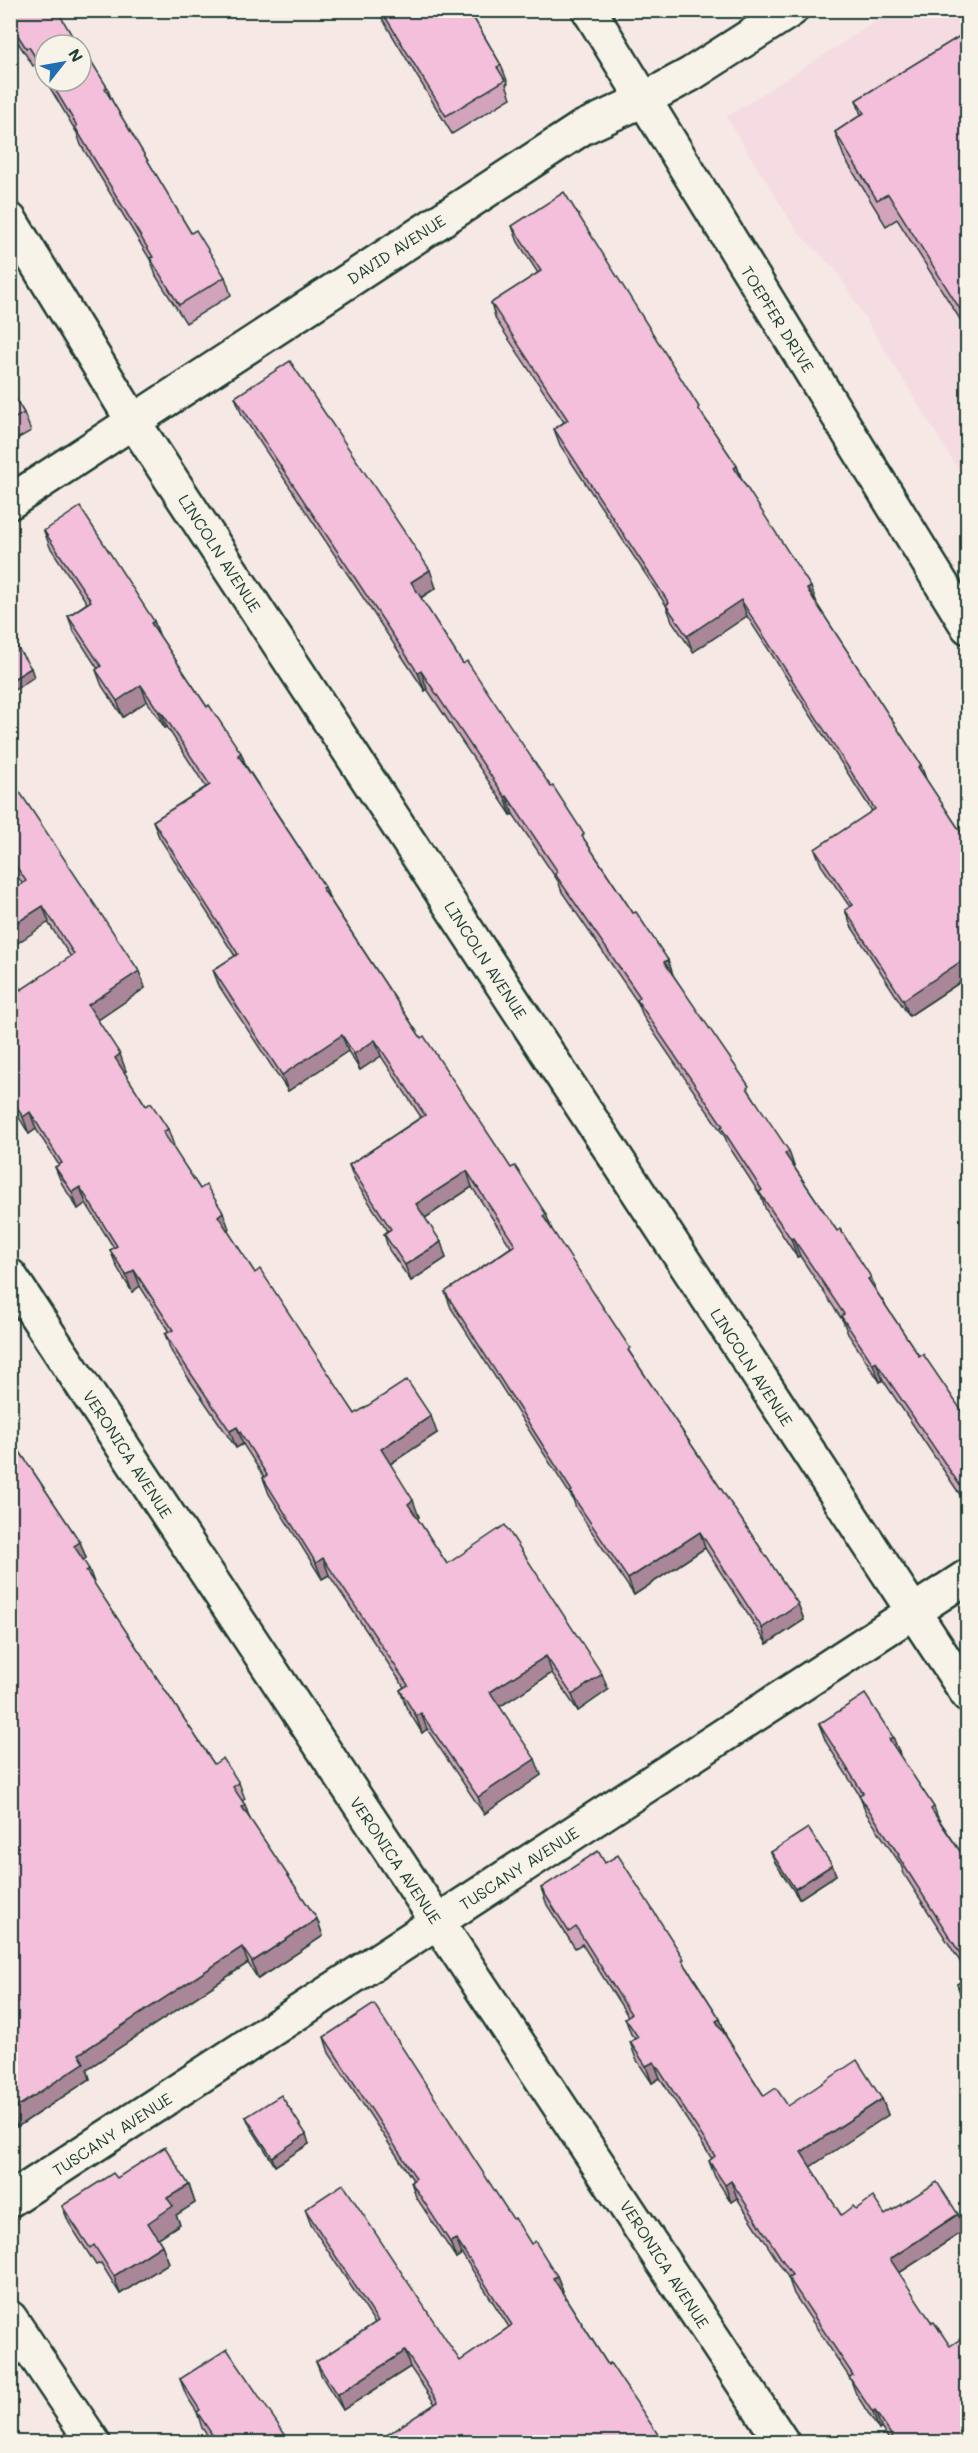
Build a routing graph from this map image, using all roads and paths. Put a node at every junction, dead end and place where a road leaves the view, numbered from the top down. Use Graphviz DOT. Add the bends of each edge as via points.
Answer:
graph roads {
  1 [pos="589,10"];
  2 [pos="791,10"];
  3 [pos="643,100"];
  4 [pos="10,220"];
  5 [pos="133,421"];
  6 [pos="10,502"];
  7 [pos="968,627"];
  8 [pos="10,1276"];
  9 [pos="968,1576"];
  10 [pos="913,1613"];
  11 [pos="968,1695"];
  12 [pos="437,1922"];
  13 [pos="10,2200"];
  14 [pos="10,2318"];
  15 [pos="93,2442"];
  16 [pos="782,2442"];
  1 -- 3 [label="street, TOEPFER DRIVE"];
  2 -- 3 [label="street, DAVID AVENUE"];
  3 -- 5 [label="street, DAVID AVENUE" via="582,128"];
  3 -- 7 [label="street, TOEPFER DRIVE"];
  4 -- 5 [label="street, LINCOLN AVENUE"];
  5 -- 6 [label="street, DAVID AVENUE"];
  5 -- 10 [label="street, LINCOLN AVENUE"];
  8 -- 12 [label="street, VERONICA AVENUE"];
  9 -- 10 [label="street, TUSCANY AVENUE"];
  10 -- 11 [label="street, LINCOLN AVENUE"];
  10 -- 12 [label="street, TUSCANY AVENUE"];
  12 -- 13 [label="street, TUSCANY AVENUE"];
  12 -- 16 [label="street, VERONICA AVENUE"];
  14 -- 15 [label="street"];
}
